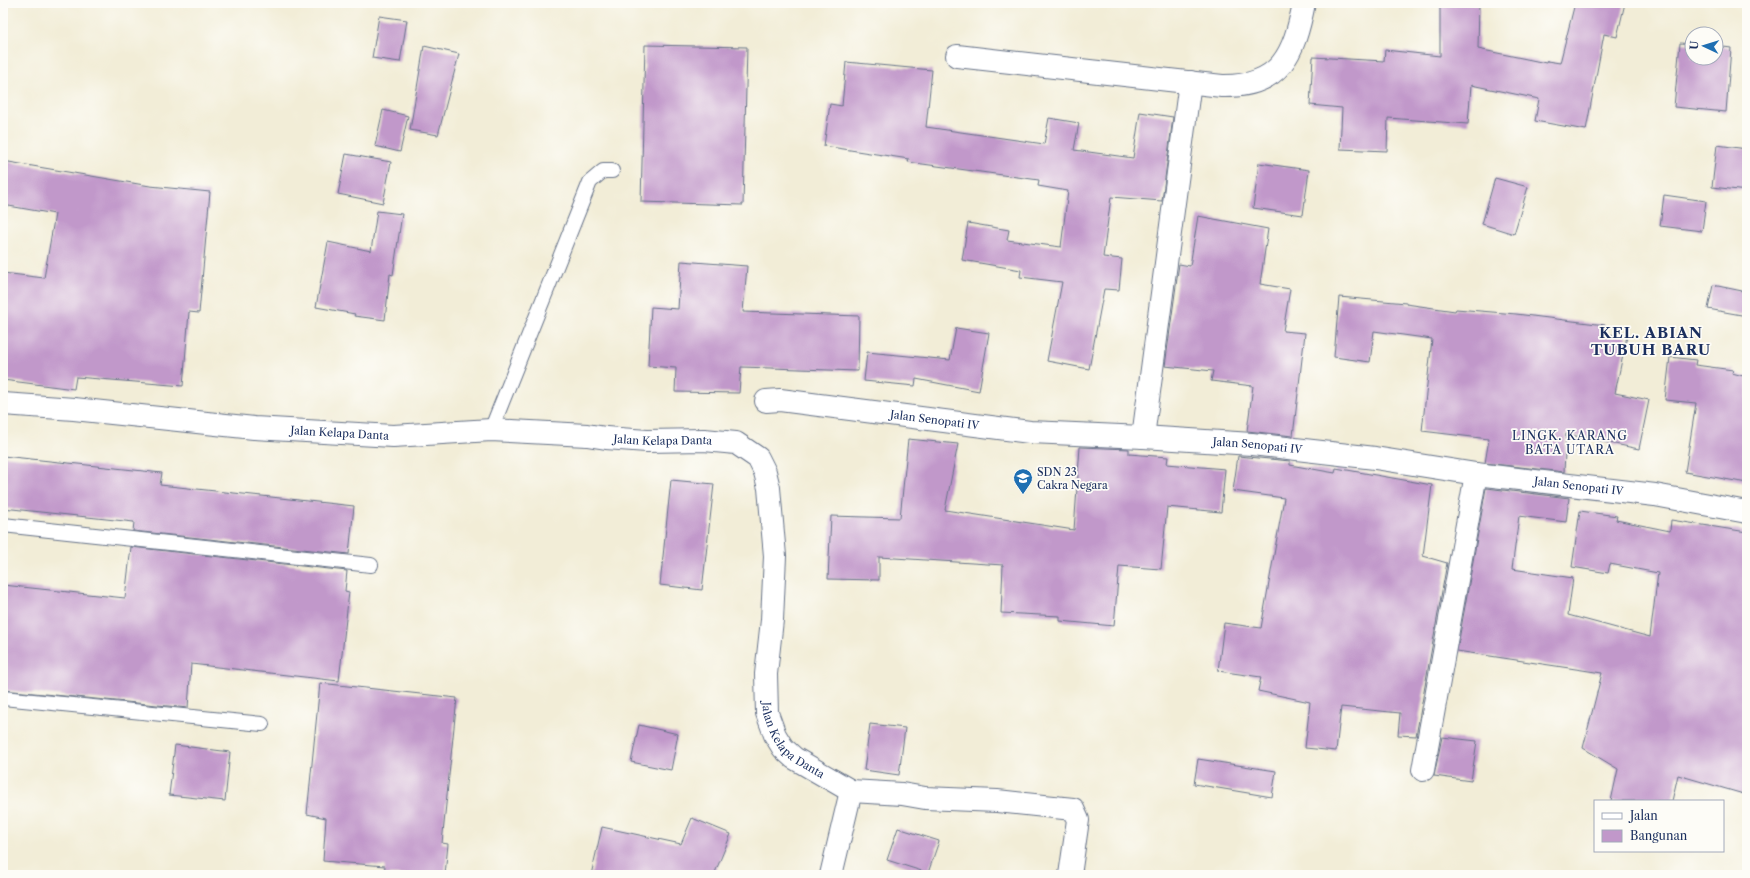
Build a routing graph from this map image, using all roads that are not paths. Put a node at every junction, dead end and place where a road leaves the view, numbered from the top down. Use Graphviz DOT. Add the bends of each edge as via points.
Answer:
graph roads {
  1 [pos="1304,3"];
  2 [pos="957,56"];
  3 [pos="1190,82"];
  4 [pos="612,171"];
  5 [pos="766,400"];
  6 [pos="3,404"];
  7 [pos="491,430"];
  8 [pos="1143,437"];
  9 [pos="1476,474"];
  10 [pos="1747,512"];
  11 [pos="3,525"];
  12 [pos="371,565"];
  13 [pos="3,698"];
  14 [pos="262,724"];
  15 [pos="1423,770"];
  16 [pos="852,791"];
  17 [pos="831,875"];
  18 [pos="1070,875"];
  1 -- 3 [label="street" via="1299,30 1290,52 1284,61 1266,76 1245,85 1234,86"];
  2 -- 3 [label="street"];
  3 -- 8 [label="street"];
  4 -- 7 [label="lane" via="603,171 590,182"];
  5 -- 8 [label="street, Jalan Senopati IV" via="1030,432"];
  6 -- 7 [label="street, Jalan Kelapa Danta" via="254,428 385,436"];
  7 -- 16 [label="street, Jalan Kelapa Danta" via="647,441 704,440 736,443 758,458 769,488 775,556 766,674 767,713 783,748 794,758"];
  8 -- 9 [label="street, Jalan Senopati IV" via="1252,444 1375,458"];
  9 -- 10 [label="street, Jalan Senopati IV" via="1655,495"];
  9 -- 15 [label="street"];
  11 -- 12 [label="lane"];
  13 -- 14 [label="lane"];
  16 -- 17 [label="street"];
  16 -- 18 [label="street, Jalan Kelapa Danta" via="1070,808 1076,812 1078,824"];
}
